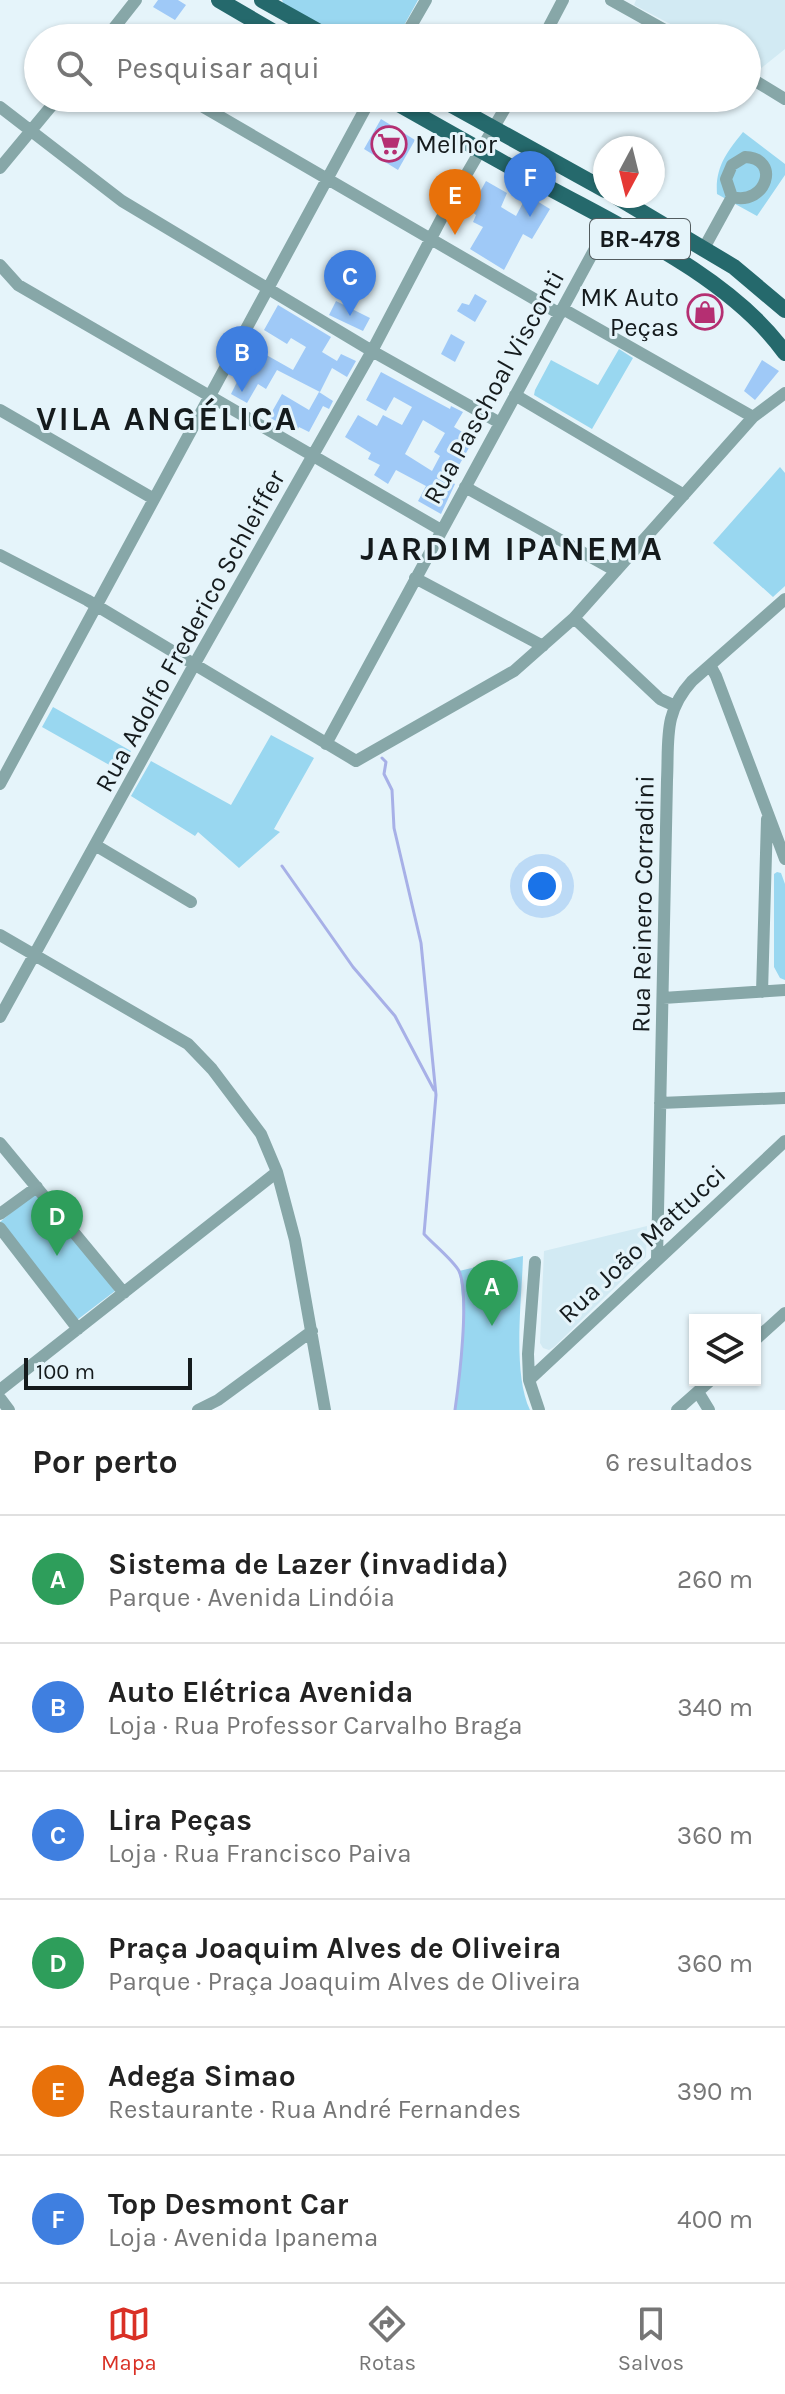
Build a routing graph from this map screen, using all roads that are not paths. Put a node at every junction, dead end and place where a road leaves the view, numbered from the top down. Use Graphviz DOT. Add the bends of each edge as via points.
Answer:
graph roads {
  1 [pos="136,0"];
  2 [pos="219,0"];
  3 [pos="264,0"];
  4 [pos="426,0"];
  5 [pos="563,0"];
  6 [pos="611,0"];
  7 [pos="281,6"];
  8 [pos="117,24"];
  9 [pos="260,24"];
  10 [pos="309,24"];
  11 [pos="412,24"];
  12 [pos="550,24"];
  13 [pos="654,24"];
  14 [pos="761,84"];
  15 [pos="785,99"];
  16 [pos="0,107"];
  17 [pos="47,112"];
  18 [pos="212,112"];
  19 [pos="363,112"];
  20 [pos="412,112"];
  21 [pos="466,112"];
  22 [pos="503,112"];
  23 [pos="495,127"];
  24 [pos="31,131"];
  25 [pos="482,152"];
  26 [pos="0,168"];
  27 [pos="327,180"];
  28 [pos="593,183"];
  29 [pos="732,197"];
  30 [pos="636,208"];
  31 [pos="610,221"];
  32 [pos="430,239"];
  33 [pos="704,248"];
  34 [pos="0,265"];
  35 [pos="269,287"];
  36 [pos="785,310"];
  37 [pos="561,311"];
  38 [pos="784,346"];
  39 [pos="372,351"];
  40 [pos="785,393"];
  41 [pos="210,395"];
  42 [pos="515,395"];
  43 [pos="0,410"];
  44 [pos="753,417"];
  45 [pos="500,423"];
  46 [pos="314,455"];
  47 [pos="465,487"];
  48 [pos="684,495"];
  49 [pos="154,499"];
  50 [pos="441,530"];
  51 [pos="0,555"];
  52 [pos="616,571"];
  53 [pos="415,578"];
  54 [pos="785,599"];
  55 [pos="97,607"];
  56 [pos="574,618"];
  57 [pos="543,646"];
  58 [pos="194,665"];
  59 [pos="710,665"];
  60 [pos="673,705"];
  61 [pos="326,744"];
  62 [pos="0,784"];
  63 [pos="767,812"];
  64 [pos="95,845"];
  65 [pos="785,859"];
  66 [pos="191,902"];
  67 [pos="0,935"];
  68 [pos="36,954"];
  69 [pos="785,990"];
  70 [pos="762,992"];
  71 [pos="663,998"];
  72 [pos="0,1017"];
  73 [pos="785,1098"];
  74 [pos="660,1103"];
  75 [pos="785,1141"];
  76 [pos="0,1143"];
  77 [pos="277,1172"];
  78 [pos="37,1187"];
  79 [pos="0,1214"];
  80 [pos="0,1228"];
  81 [pos="657,1259"];
  82 [pos="535,1262"];
  83 [pos="124,1293"];
  84 [pos="785,1313"];
  85 [pos="78,1329"];
  86 [pos="312,1331"];
  87 [pos="761,1335"];
  88 [pos="529,1380"];
  89 [pos="704,1386"];
  90 [pos="0,1390"];
  91 [pos="698,1392"];
  92 [pos="0,1398"];
  93 [pos="9,1410"];
  94 [pos="198,1410"];
  95 [pos="325,1410"];
  96 [pos="539,1410"];
  97 [pos="677,1410"];
  98 [pos="709,1410"];
  1 -- 8 [label="street"];
  2 -- 9 [label="main road"];
  3 -- 7 [label="main road"];
  4 -- 11 [label="street"];
  5 -- 12 [label="street"];
  6 -- 13 [label="street"];
  7 -- 10 [label="main road"];
  14 -- 15 [label="street"];
  16 -- 24 [label="street"];
  17 -- 24 [label="street"];
  18 -- 27 [label="street"];
  19 -- 27 [label="street"];
  20 -- 25 [label="main road, BR-478"];
  21 -- 23 [label="main road, BR-478"];
  22 -- 23 [label="street, Rua Adolfo Frederico Schleiffer"];
  23 -- 25 [label="street, Rua Adolfo Frederico Schleiffer"];
  23 -- 28 [label="main road, BR-478"];
  24 -- 26 [label="street"];
  24 -- 35 [label="street" via="122,201"];
  25 -- 31 [label="main road, BR-478"];
  25 -- 32 [label="street, Rua Adolfo Frederico Schleiffer"];
  27 -- 32 [label="street"];
  27 -- 35 [label="street"];
  29 -- 33 [label="street"];
  30 -- 33 [label="main road, BR-478"];
  31 -- 37 [label="street, Rua Paschoal Visconti"];
  31 -- 38 [label="main road, BR-478" via="721,289"];
  32 -- 37 [label="street"];
  32 -- 39 [label="street, Rua Adolfo Frederico Schleiffer"];
  33 -- 36 [label="main road, BR-478"];
  34 -- 41 [label="street" via="18,285"];
  35 -- 39 [label="street"];
  35 -- 41 [label="street"];
  37 -- 42 [label="street, Rua Paschoal Visconti"];
  37 -- 44 [label="street"];
  39 -- 45 [label="street"];
  39 -- 46 [label="street, Rua Adolfo Frederico Schleiffer"];
  40 -- 44 [label="street"];
  41 -- 46 [label="street"];
  41 -- 49 [label="street"];
  42 -- 45 [label="street, Rua Paschoal Visconti"];
  42 -- 48 [label="street"];
  43 -- 49 [label="street"];
  44 -- 48 [label="street"];
  45 -- 47 [label="street, Rua Paschoal Visconti"];
  46 -- 50 [label="street"];
  46 -- 58 [label="street, Rua Adolfo Frederico Schleiffer"];
  47 -- 50 [label="street, Rua Paschoal Visconti"];
  47 -- 52 [label="street"];
  48 -- 52 [label="street"];
  49 -- 55 [label="street"];
  50 -- 53 [label="street, Rua Paschoal Visconti"];
  51 -- 55 [label="street"];
  52 -- 56 [label="street"];
  53 -- 57 [label="street"];
  53 -- 61 [label="street, Rua Paschoal Visconti"];
  54 -- 59 [label="street"];
  55 -- 58 [label="street"];
  55 -- 62 [label="street"];
  56 -- 57 [label="street"];
  56 -- 60 [label="street" via="660,699"];
  57 -- 61 [label="street" via="514,671 356,761"];
  58 -- 61 [label="street"];
  58 -- 64 [label="street, Rua Adolfo Frederico Schleiffer"];
  59 -- 60 [label="street"];
  59 -- 63 [label="street"];
  60 -- 71 [label="street, Rua Reinero Corradini"];
  63 -- 65 [label="street"];
  63 -- 70 [label="street"];
  64 -- 66 [label="street"];
  64 -- 68 [label="street, Rua Adolfo Frederico Schleiffer"];
  67 -- 68 [label="street"];
  68 -- 72 [label="street, Rua Adolfo Frederico Schleiffer"];
  68 -- 77 [label="street" via="188,1044 261,1134"];
  69 -- 70 [label="street"];
  70 -- 71 [label="street"];
  71 -- 74 [label="street, Rua Reinero Corradini"];
  73 -- 74 [label="street"];
  74 -- 81 [label="street, Rua Reinero Corradini"];
  75 -- 81 [label="street, Rua João Mattucci"];
  76 -- 78 [label="street"];
  77 -- 83 [label="street"];
  77 -- 86 [label="street"];
  78 -- 79 [label="street"];
  78 -- 83 [label="street"];
  80 -- 85 [label="street"];
  81 -- 88 [label="street, Rua João Mattucci"];
  82 -- 88 [label="street"];
  83 -- 85 [label="street"];
  84 -- 87 [label="street"];
  85 -- 90 [label="street"];
  86 -- 94 [label="street"];
  86 -- 95 [label="street"];
  88 -- 96 [label="street"];
  89 -- 91 [label="street"];
  91 -- 97 [label="street"];
  91 -- 98 [label="street"];
  92 -- 93 [label="street"];
}
